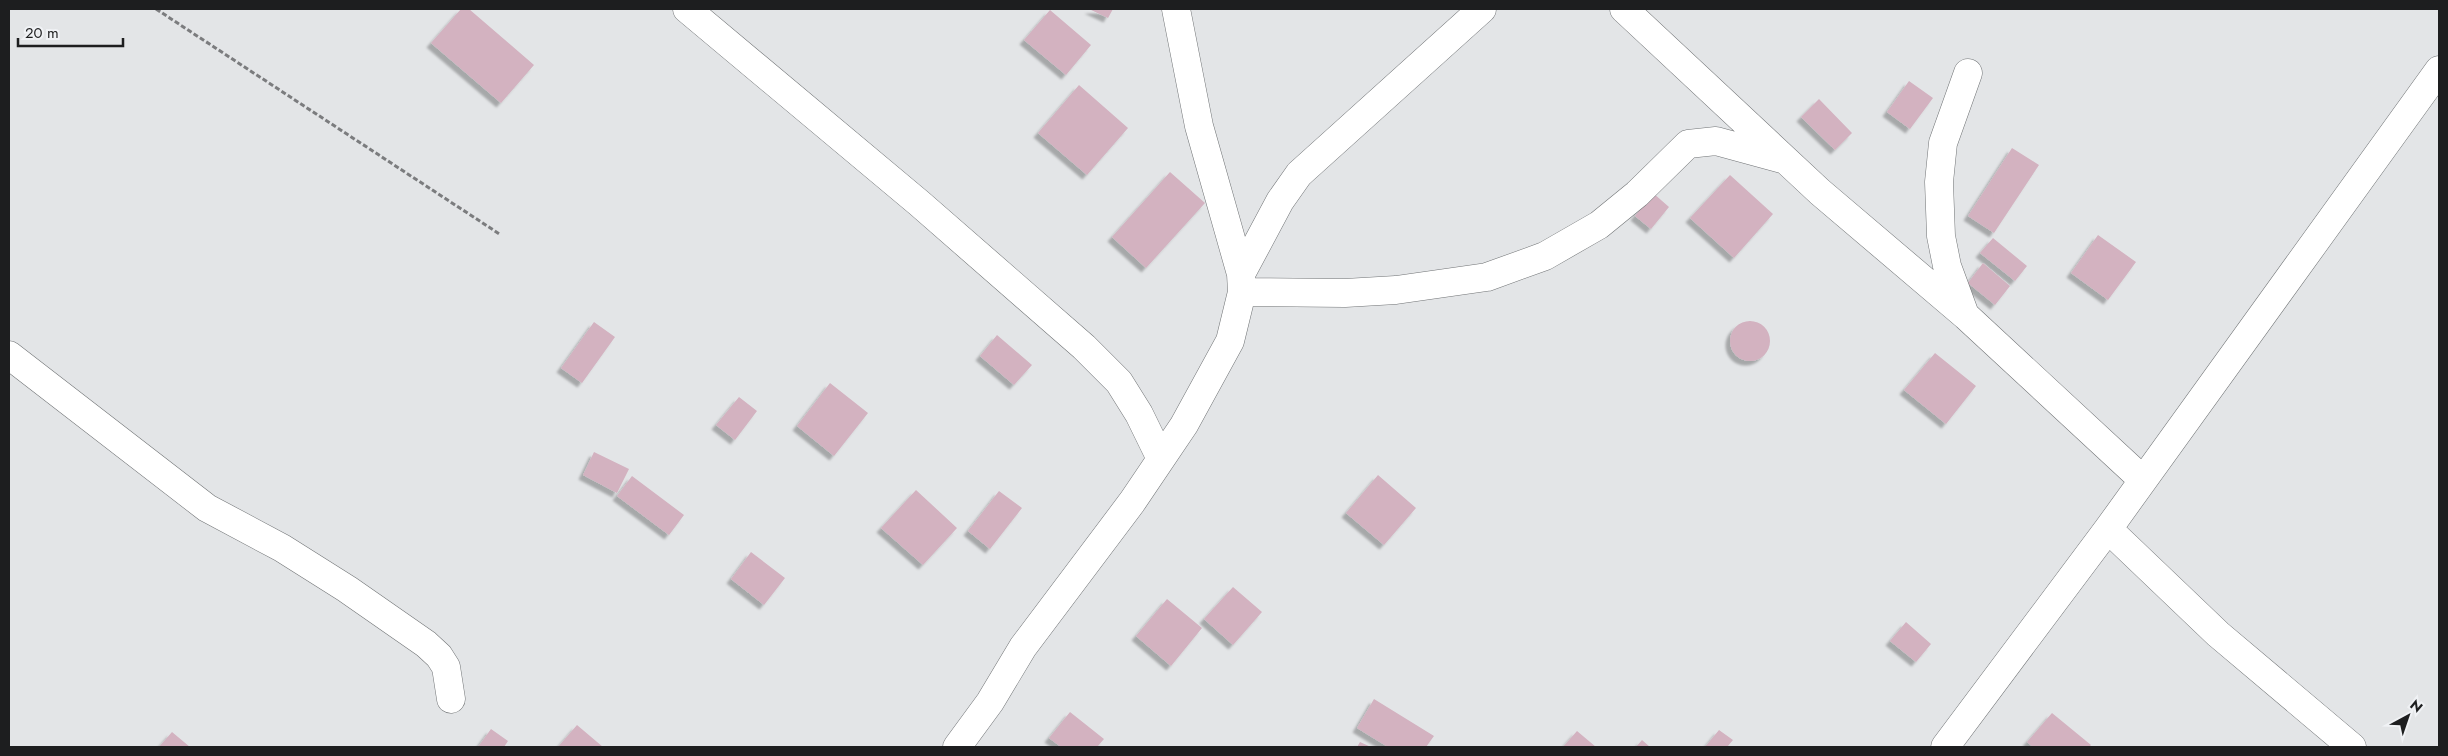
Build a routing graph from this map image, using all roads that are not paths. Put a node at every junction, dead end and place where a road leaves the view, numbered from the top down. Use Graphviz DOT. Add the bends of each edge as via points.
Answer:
graph roads {
  1 [pos="688,9"];
  2 [pos="1176,9"];
  3 [pos="1482,9"];
  4 [pos="1624,9"];
  5 [pos="2439,70"];
  6 [pos="1968,74"];
  7 [pos="1786,160"];
  8 [pos="1242,283"];
  9 [pos="1966,316"];
  10 [pos="9,355"];
  11 [pos="1161,459"];
  12 [pos="2143,480"];
  13 [pos="2108,529"];
  14 [pos="451,699"];
  15 [pos="957,747"];
  16 [pos="1945,747"];
  17 [pos="2352,747"];
  1 -- 11 [label="street" via="1084,346 1119,382"];
  2 -- 8 [label="street" via="1199,126"];
  3 -- 8 [label="street" via="1299,174 1280,201"];
  4 -- 7 [label="street"];
  5 -- 12 [label="street"];
  6 -- 9 [label="street" via="1943,143 1939,182 1941,236 1947,266"];
  7 -- 8 [label="street" via="1716,141 1688,144 1637,194 1599,225 1545,256 1487,277 1396,290 1345,293"];
  7 -- 9 [label="street"];
  8 -- 11 [label="street" via="1230,341 1184,425"];
  9 -- 12 [label="street"];
  10 -- 14 [label="street" via="207,508 282,548 426,644 446,667"];
  11 -- 15 [label="street" via="1023,647 990,702"];
  12 -- 13 [label="street"];
  13 -- 16 [label="street"];
  13 -- 17 [label="street" via="2218,634"];
}
